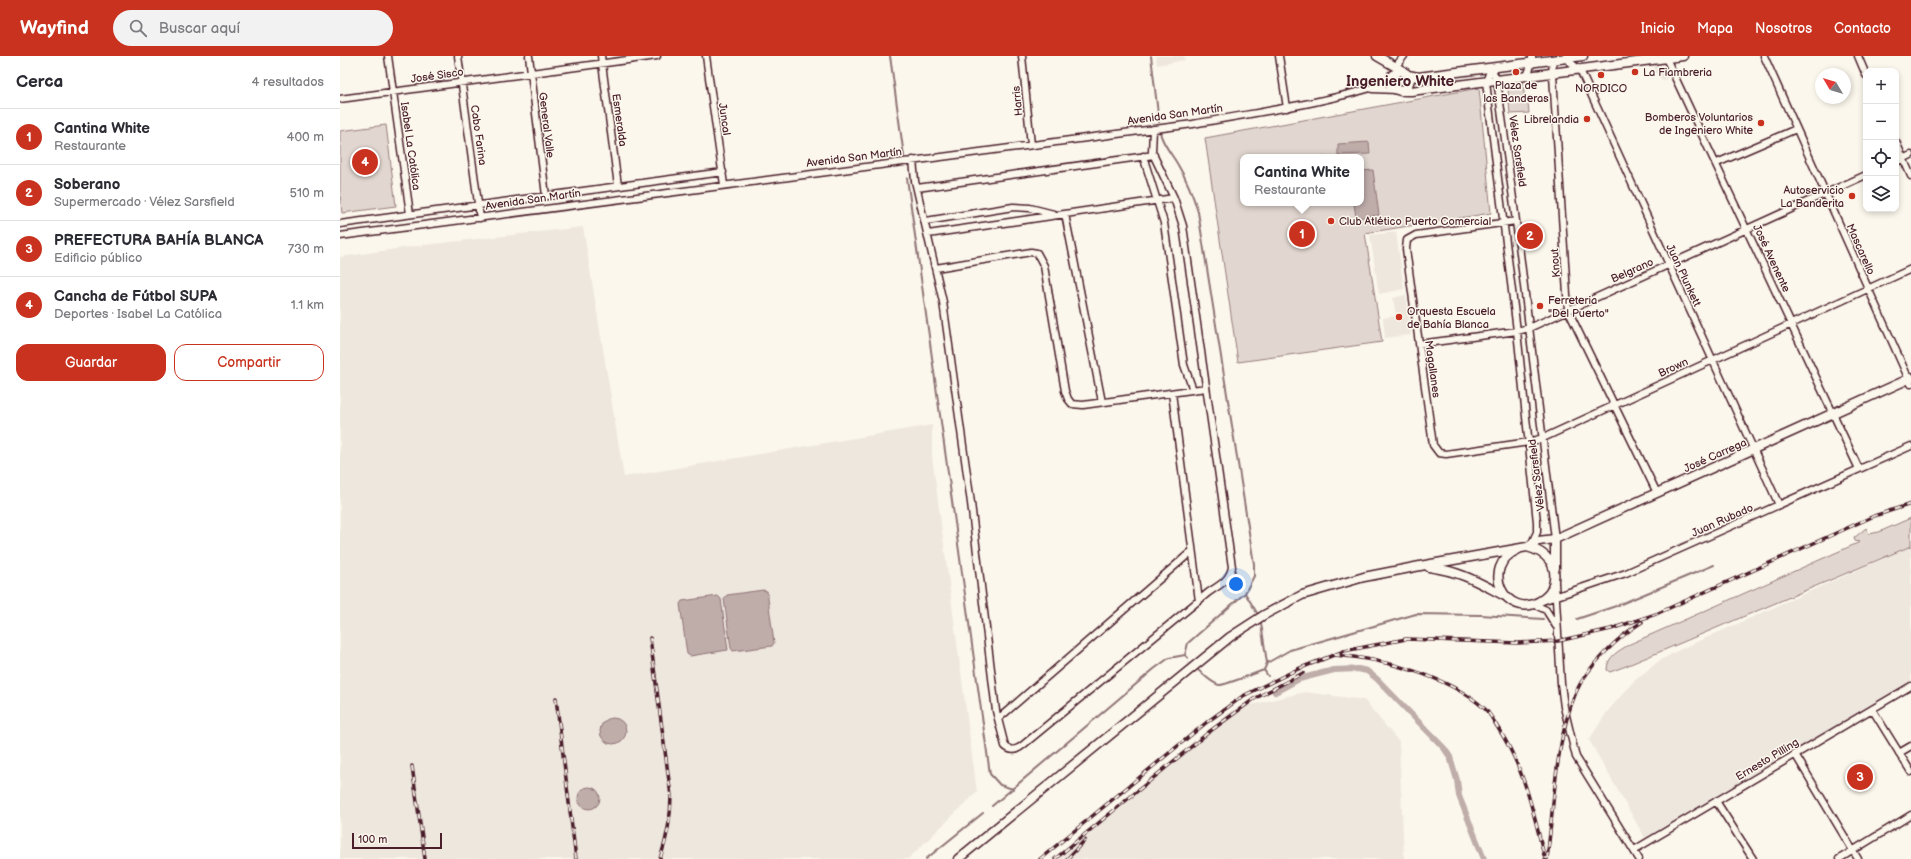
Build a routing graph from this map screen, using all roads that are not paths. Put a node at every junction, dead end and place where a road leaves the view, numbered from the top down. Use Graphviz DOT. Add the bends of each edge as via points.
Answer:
graph roads {
  1 [pos="388,56"];
  2 [pos="458,56"];
  3 [pos="529,56"];
  4 [pos="601,56"];
  5 [pos="656,56"];
  6 [pos="706,56"];
  7 [pos="1022,56"];
  8 [pos="1279,56"];
  9 [pos="1404,56"];
  10 [pos="1582,56"];
  11 [pos="1683,56"];
  12 [pos="1764,56"];
  13 [pos="1858,56"];
  14 [pos="1378,57"];
  15 [pos="1666,57"];
  16 [pos="1565,58"];
  17 [pos="1532,59"];
  18 [pos="1552,60"];
  19 [pos="602,63"];
  20 [pos="1395,67"];
  21 [pos="1492,68"];
  22 [pos="1863,68"];
  23 [pos="1580,70"];
  24 [pos="531,73"];
  25 [pos="1406,73"];
  26 [pos="1552,73"];
  27 [pos="1527,76"];
  28 [pos="1390,80"];
  29 [pos="1497,80"];
  30 [pos="462,82"];
  31 [pos="1486,82"];
  32 [pos="1369,89"];
  33 [pos="393,91"];
  34 [pos="1399,91"];
  35 [pos="340,99"];
  36 [pos="1287,108"];
  37 [pos="1796,128"];
  38 [pos="1153,129"];
  39 [pos="1032,145"];
  40 [pos="1899,149"];
  41 [pos="1154,155"];
  42 [pos="1911,155"];
  43 [pos="1143,156"];
  44 [pos="1903,158"];
  45 [pos="913,160"];
  46 [pos="1899,160"];
  47 [pos="1717,163"];
  48 [pos="723,172"];
  49 [pos="1864,176"];
  50 [pos="1911,176"];
  51 [pos="724,185"];
  52 [pos="618,186"];
  53 [pos="917,188"];
  54 [pos="1825,194"];
  55 [pos="546,196"];
  56 [pos="1174,198"];
  57 [pos="1157,201"];
  58 [pos="478,205"];
  59 [pos="410,214"];
  60 [pos="1065,214"];
  61 [pos="1057,215"];
  62 [pos="480,218"];
  63 [pos="926,221"];
  64 [pos="1516,221"];
  65 [pos="1503,223"];
  66 [pos="340,224"];
  67 [pos="1747,229"];
  68 [pos="928,234"];
  69 [pos="340,236"];
  70 [pos="1669,264"];
  71 [pos="936,268"];
  72 [pos="1911,269"];
  73 [pos="1868,289"];
  74 [pos="1568,310"];
  75 [pos="1791,324"];
  76 [pos="1529,328"];
  77 [pos="1517,331"];
  78 [pos="1419,344"];
  79 [pos="1712,360"];
  80 [pos="1910,380"];
  81 [pos="1206,388"];
  82 [pos="1193,390"];
  83 [pos="1172,393"];
  84 [pos="1102,402"];
  85 [pos="1614,405"];
  86 [pos="1832,414"];
  87 [pos="1542,438"];
  88 [pos="1529,442"];
  89 [pos="1911,446"];
  90 [pos="1753,450"];
  91 [pos="1437,451"];
  92 [pos="1859,470"];
  93 [pos="1657,493"];
  94 [pos="1779,505"];
  95 [pos="1555,539"];
  96 [pos="1526,546"];
  97 [pos="1192,551"];
  98 [pos="1420,566"];
  99 [pos="1555,572"];
  100 [pos="1555,581"];
  101 [pos="1507,597"];
  102 [pos="1556,598"];
  103 [pos="1199,601"];
  104 [pos="1535,603"];
  105 [pos="1557,629"];
  106 [pos="1911,686"];
  107 [pos="1872,709"];
  108 [pos="998,719"];
  109 [pos="1911,746"];
  110 [pos="1899,753"];
  111 [pos="1795,754"];
  112 [pos="1911,772"];
  113 [pos="1716,801"];
  114 [pos="1911,815"];
  115 [pos="1634,850"];
  116 [pos="1853,851"];
  117 [pos="958,859"];
  118 [pos="1639,859"];
  119 [pos="1753,859"];
  120 [pos="1839,859"];
  121 [pos="1858,859"];
  1 -- 33 [label="street, Isabel La Católica"];
  2 -- 30 [label="street, Cabo Farina"];
  3 -- 24 [label="street, General Valle"];
  4 -- 19 [label="street, Esmeralda"];
  5 -- 19 [label="street, José Sisco"];
  6 -- 48 [label="street, Juncal"];
  7 -- 39 [label="street, Harris"];
  8 -- 36 [label="street"];
  9 -- 20 [label="street"];
  10 -- 16 [label="main road"];
  11 -- 15 [label="main road, Avenida San Martín"];
  12 -- 37 [label="street, Mascarello"];
  13 -- 22 [label="street"];
  14 -- 20 [label="main road"];
  14 -- 28 [label="main road" via="1387,67"];
  15 -- 23 [label="main road, Avenida San Martín"];
  15 -- 47 [label="street, José Avenente"];
  16 -- 18 [label="main road"];
  16 -- 23 [label="street, Juan Plunkett"];
  17 -- 18 [label="main road"];
  17 -- 21 [label="main road"];
  17 -- 27 [label="street"];
  18 -- 26 [label="street, Knout"];
  19 -- 24 [label="street, José Sisco"];
  19 -- 52 [label="street, Esmeralda"];
  20 -- 25 [label="main road"];
  21 -- 25 [label="main road" via="1418,77"];
  21 -- 29 [label="street, Vélez Sarsfield"];
  21 -- 31 [label="street"];
  23 -- 26 [label="main road, Avenida San Martín"];
  23 -- 70 [label="street, Juan Plunkett"];
  24 -- 30 [label="street, José Sisco"];
  24 -- 55 [label="street, General Valle"];
  25 -- 28 [label="main road, Avenida San Martín" via="1395,73"];
  25 -- 34 [label="main road" via="1410,80 1409,86"];
  26 -- 27 [label="main road, Avenida San Martín"];
  26 -- 74 [label="street, Knout"];
  27 -- 29 [label="main road, Avenida San Martín"];
  28 -- 32 [label="street, Avenida San Martín"];
  28 -- 34 [label="main road" via="1392,87"];
  29 -- 31 [label="main road, Avenida San Martín"];
  29 -- 64 [label="street, Vélez Sarsfield"];
  30 -- 33 [label="street, José Sisco"];
  30 -- 58 [label="street, Cabo Farina"];
  31 -- 34 [label="main road, Avenida San Martín"];
  31 -- 65 [label="street, Vélez Sarsfield"];
  32 -- 34 [label="street, Avenida San Martín"];
  32 -- 36 [label="street, Avenida San Martín"];
  33 -- 35 [label="street, José Sisco"];
  33 -- 59 [label="street, Isabel La Católica"];
  36 -- 38 [label="street, Avenida San Martín"];
  37 -- 47 [label="street"];
  37 -- 54 [label="street, Mascarello"];
  38 -- 39 [label="street, Avenida San Martín"];
  38 -- 41 [label="street"];
  39 -- 45 [label="street, Avenida San Martín"];
  40 -- 44 [label="street"];
  41 -- 43 [label="street"];
  41 -- 56 [label="street"];
  42 -- 44 [label="street"];
  43 -- 53 [label="street"];
  43 -- 57 [label="street"];
  44 -- 46 [label="street"];
  44 -- 50 [label="street"];
  45 -- 51 [label="street, Avenida San Martín"];
  45 -- 53 [label="street"];
  47 -- 67 [label="street, José Avenente"];
  48 -- 51 [label="street, Juncal"];
  48 -- 52 [label="street, Avenida San Martín"];
  49 -- 54 [label="street, Belgrano"];
  51 -- 62 [label="street, Avenida San Martín"];
  52 -- 55 [label="street, Avenida San Martín"];
  53 -- 63 [label="street"];
  54 -- 67 [label="street, Belgrano"];
  54 -- 73 [label="street, Mascarello"];
  55 -- 58 [label="street, Avenida San Martín"];
  56 -- 57 [label="street"];
  56 -- 81 [label="street" via="1183,226"];
  57 -- 60 [label="street"];
  57 -- 82 [label="street" via="1164,223 1184,365"];
  58 -- 59 [label="street, Avenida San Martín"];
  58 -- 62 [label="street, Cabo Farina"];
  59 -- 66 [label="street, Avenida San Martín"];
  60 -- 61 [label="street"];
  60 -- 84 [label="street"];
  61 -- 63 [label="street" via="1030,208 1013,207"];
  61 -- 68 [label="street"];
  62 -- 69 [label="street, Avenida San Martín"];
  63 -- 68 [label="street"];
  64 -- 65 [label="street"];
  64 -- 76 [label="street, Vélez Sarsfield"];
  65 -- 77 [label="street, Vélez Sarsfield"];
  65 -- 78 [label="street, Magallanes" via="1416,235 1407,240 1406,249"];
  67 -- 70 [label="street, Belgrano"];
  67 -- 75 [label="street, José Avenente"];
  68 -- 71 [label="street"];
  70 -- 74 [label="street, Belgrano"];
  70 -- 79 [label="street, Juan Plunkett"];
  71 -- 84 [label="street" via="1037,253 1044,266 1068,399 1076,405"];
  71 -- 108 [label="street" via="948,336"];
  72 -- 73 [label="street, Brown"];
  73 -- 75 [label="street, Brown"];
  73 -- 80 [label="street, Mascarello"];
  74 -- 76 [label="street, Belgrano"];
  74 -- 85 [label="street, Knout"];
  75 -- 79 [label="street, Brown"];
  75 -- 86 [label="street, José Avenente"];
  76 -- 77 [label="street, Belgrano"];
  76 -- 87 [label="street, Vélez Sarsfield"];
  77 -- 78 [label="street, Belgrano"];
  77 -- 88 [label="street, Vélez Sarsfield"];
  78 -- 91 [label="street, Magallanes" via="1433,445"];
  79 -- 85 [label="street, Brown"];
  79 -- 90 [label="street, Juan Plunkett"];
  80 -- 86 [label="main road, José Carrega"];
  81 -- 82 [label="street"];
  81 -- 103 [label="street" via="1232,567 1228,579"];
  82 -- 83 [label="street"];
  83 -- 84 [label="street"];
  83 -- 97 [label="street"];
  85 -- 87 [label="street, Brown"];
  85 -- 93 [label="street, Knout"];
  86 -- 90 [label="main road, José Carrega"];
  86 -- 92 [label="street, José Avenente"];
  87 -- 88 [label="street, Brown"];
  87 -- 95 [label="street, Vélez Sarsfield"];
  88 -- 91 [label="street, Brown" via="1446,454"];
  88 -- 96 [label="street, Vélez Sarsfield" via="1537,532"];
  89 -- 92 [label="street, Juan Rubado"];
  90 -- 93 [label="main road, José Carrega"];
  90 -- 94 [label="street, Juan Plunkett"];
  92 -- 94 [label="street, Juan Rubado"];
  93 -- 95 [label="main road, José Carrega"];
  94 -- 102 [label="street, Juan Rubado" via="1626,573"];
  95 -- 96 [label="main road, José Carrega"];
  95 -- 99 [label="main road, Vélez Sarsfield"];
  96 -- 98 [label="main road, José Carrega"];
  96 -- 99 [label="main road" via="1546,555"];
  96 -- 101 [label="main road" via="1508,555 1500,565 1499,582"];
  97 -- 103 [label="street"];
  97 -- 108 [label="street"];
  98 -- 101 [label="main road" via="1451,570"];
  98 -- 117 [label="main road, José Carrega" via="1364,577 1302,595 1264,615 1230,637"];
  99 -- 100 [label="main road"];
  100 -- 102 [label="street"];
  100 -- 104 [label="main road" via="1545,598"];
  101 -- 104 [label="main road" via="1522,604"];
  102 -- 104 [label="street, Juan Rubado"];
  102 -- 105 [label="street"];
  103 -- 108 [label="street" via="1018,748 1009,750 1005,746"];
  104 -- 105 [label="street" via="1546,610"];
  105 -- 115 [label="street" via="1564,707 1576,757"];
  106 -- 107 [label="street, Ernesto Pilling"];
  107 -- 110 [label="street"];
  107 -- 111 [label="street, Ernesto Pilling"];
  109 -- 110 [label="street"];
  110 -- 112 [label="street"];
  111 -- 113 [label="street, Ernesto Pilling"];
  111 -- 116 [label="street"];
  113 -- 115 [label="street, Ernesto Pilling"];
  113 -- 119 [label="street"];
  114 -- 116 [label="street"];
  115 -- 118 [label="street"];
  116 -- 120 [label="street"];
  116 -- 121 [label="street"];
}
